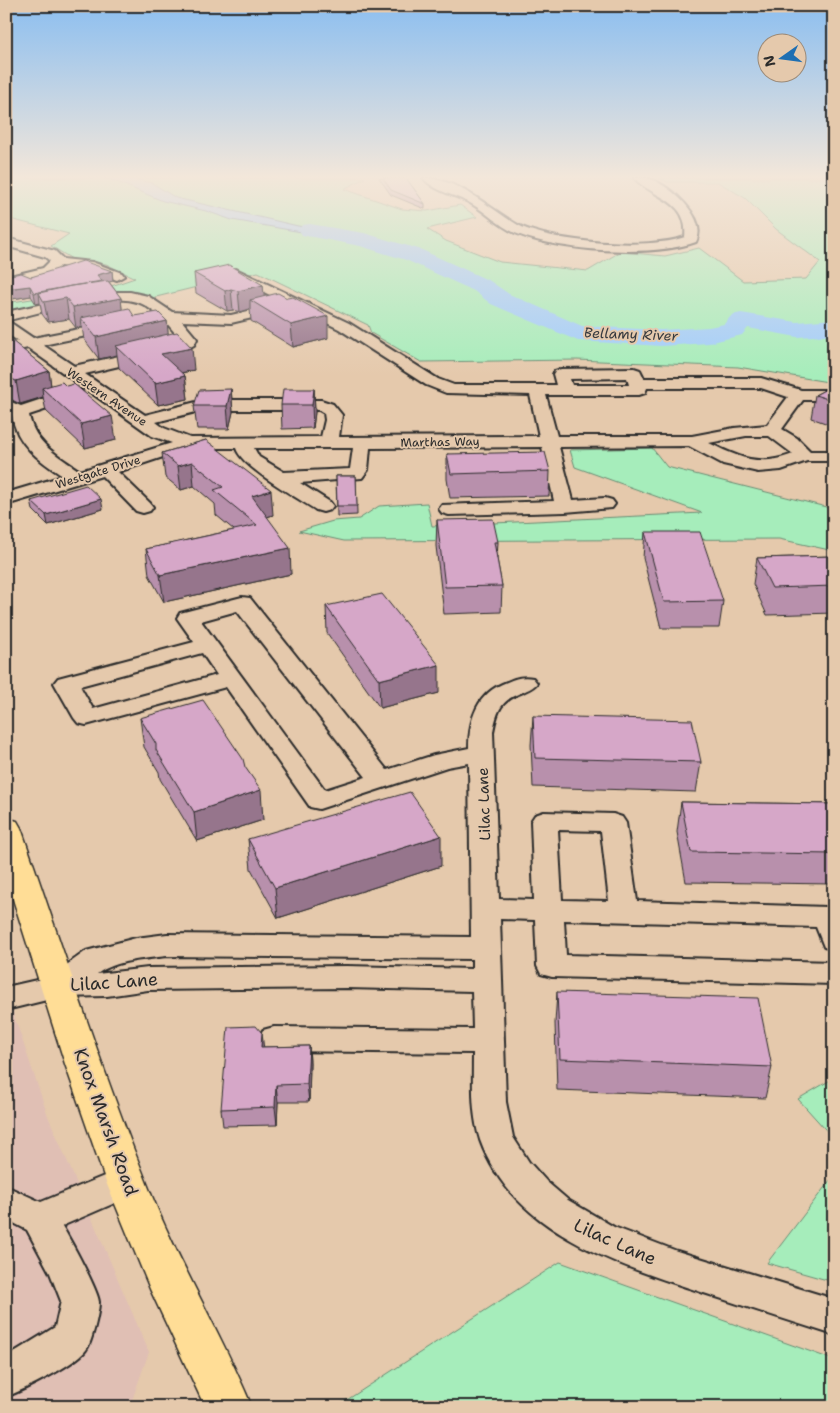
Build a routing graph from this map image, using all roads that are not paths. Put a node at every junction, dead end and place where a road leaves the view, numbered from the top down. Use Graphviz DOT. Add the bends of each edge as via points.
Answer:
graph roads {
  1 [pos="13,244"];
  2 [pos="597,244"];
  3 [pos="677,244"];
  4 [pos="57,262"];
  5 [pos="234,273"];
  6 [pos="117,276"];
  7 [pos="6,281"];
  8 [pos="297,303"];
  9 [pos="167,316"];
  10 [pos="6,317"];
  11 [pos="147,320"];
  12 [pos="128,324"];
  13 [pos="6,326"];
  14 [pos="30,343"];
  15 [pos="6,348"];
  16 [pos="71,372"];
  17 [pos="93,388"];
  18 [pos="537,391"];
  19 [pos="798,395"];
  20 [pos="834,396"];
  21 [pos="13,409"];
  22 [pos="142,421"];
  23 [pos="772,431"];
  24 [pos="550,440"];
  25 [pos="692,441"];
  26 [pos="243,442"];
  27 [pos="329,442"];
  28 [pos="188,443"];
  29 [pos="362,443"];
  30 [pos="805,456"];
  31 [pos="834,456"];
  32 [pos="106,470"];
  33 [pos="78,478"];
  34 [pos="280,478"];
  35 [pos="6,499"];
  36 [pos="605,504"];
  37 [pos="144,506"];
  38 [pos="323,506"];
  39 [pos="565,506"];
  40 [pos="448,509"];
  41 [pos="208,645"];
  42 [pos="232,678"];
  43 [pos="525,683"];
  44 [pos="482,754"];
  45 [pos="381,779"];
  46 [pos="6,828"];
  47 [pos="487,908"];
  48 [pos="548,910"];
  49 [pos="624,911"];
  50 [pos="834,940"];
  51 [pos="486,948"];
  52 [pos="834,973"];
  53 [pos="486,980"];
  54 [pos="59,986"];
  55 [pos="6,999"];
  56 [pos="274,1039"];
  57 [pos="488,1041"];
  58 [pos="126,1182"];
  59 [pos="6,1200"];
  60 [pos="40,1219"];
  61 [pos="834,1317"];
  62 [pos="6,1378"];
  63 [pos="229,1407"];
  1 -- 4 [label="street" via="50,254"];
  2 -- 3 [label="street" via="648,248"];
  4 -- 6 [label="street" via="92,266"];
  4 -- 7 [label="street" via="48,271"];
  5 -- 8 [label="street"];
  8 -- 9 [label="street" via="240,318"];
  8 -- 18 [label="street" via="344,326 442,387 464,391"];
  9 -- 10 [label="street" via="142,299 113,296"];
  9 -- 11 [label="street"];
  9 -- 16 [label="street" via="189,339 185,345"];
  12 -- 14 [label="street"];
  13 -- 14 [label="street, Western Avenue"];
  14 -- 15 [label="street"];
  14 -- 16 [label="street, Western Avenue"];
  16 -- 17 [label="street, Western Avenue"];
  17 -- 21 [label="street"];
  17 -- 22 [label="street, Western Avenue"];
  18 -- 19 [label="street" via="639,390 637,383 761,383"];
  18 -- 24 [label="street"];
  19 -- 20 [label="street"];
  19 -- 23 [label="street"];
  21 -- 33 [label="street" via="31,442"];
  22 -- 27 [label="street" via="204,405 321,405 333,410"];
  22 -- 28 [label="street, Western Avenue" via="158,432"];
  23 -- 25 [label="street, Marthas Way"];
  23 -- 30 [label="street" via="786,438"];
  24 -- 25 [label="street, Marthas Way"];
  24 -- 29 [label="street, Marthas Way"];
  24 -- 39 [label="street"];
  25 -- 30 [label="street, Marthas Way" via="729,460 758,467 781,465"];
  26 -- 27 [label="street, Marthas Way"];
  26 -- 28 [label="street, Marthas Way"];
  26 -- 34 [label="street" via="246,453 253,460"];
  27 -- 29 [label="street, Marthas Way"];
  28 -- 32 [label="street, Westgate Drive"];
  29 -- 34 [label="street" via="360,470 356,474"];
  30 -- 31 [label="street"];
  32 -- 33 [label="street, Westgate Drive"];
  32 -- 37 [label="street"];
  33 -- 35 [label="street, Westgate Drive"];
  34 -- 38 [label="street"];
  36 -- 39 [label="street"];
  39 -- 40 [label="street"];
  41 -- 42 [label="street"];
  41 -- 42 [label="street" via="66,683 86,718"];
  41 -- 45 [label="street" via="188,618 242,603"];
  42 -- 45 [label="street" via="319,801"];
  43 -- 44 [label="street, Lilac Lane" via="506,689 488,704 481,732"];
  44 -- 45 [label="street" via="443,760"];
  44 -- 47 [label="street, Lilac Lane"];
  46 -- 54 [label="main road, Knox Marsh Road"];
  47 -- 48 [label="street"];
  47 -- 51 [label="street, Lilac Lane"];
  48 -- 49 [label="street"];
  48 -- 49 [label="street" via="544,821 613,823"];
  48 -- 52 [label="street" via="552,966"];
  49 -- 50 [label="street" via="827,917"];
  51 -- 53 [label="street, Lilac Lane"];
  51 -- 54 [label="street, Lilac Lane" via="166,945 96,959"];
  53 -- 54 [label="street, Lilac Lane" via="347,977 148,979 107,985"];
  53 -- 57 [label="street, Lilac Lane"];
  54 -- 55 [label="street"];
  54 -- 58 [label="main road, Knox Marsh Road"];
  56 -- 57 [label="street"];
  57 -- 61 [label="street, Lilac Lane" via="490,1102 495,1134 507,1160 526,1185 552,1210 585,1232 624,1250"];
  58 -- 60 [label="street"];
  58 -- 63 [label="main road, Knox Marsh Road"];
  59 -- 60 [label="street"];
  60 -- 62 [label="street" via="80,1301 76,1320 72,1338"];
}
